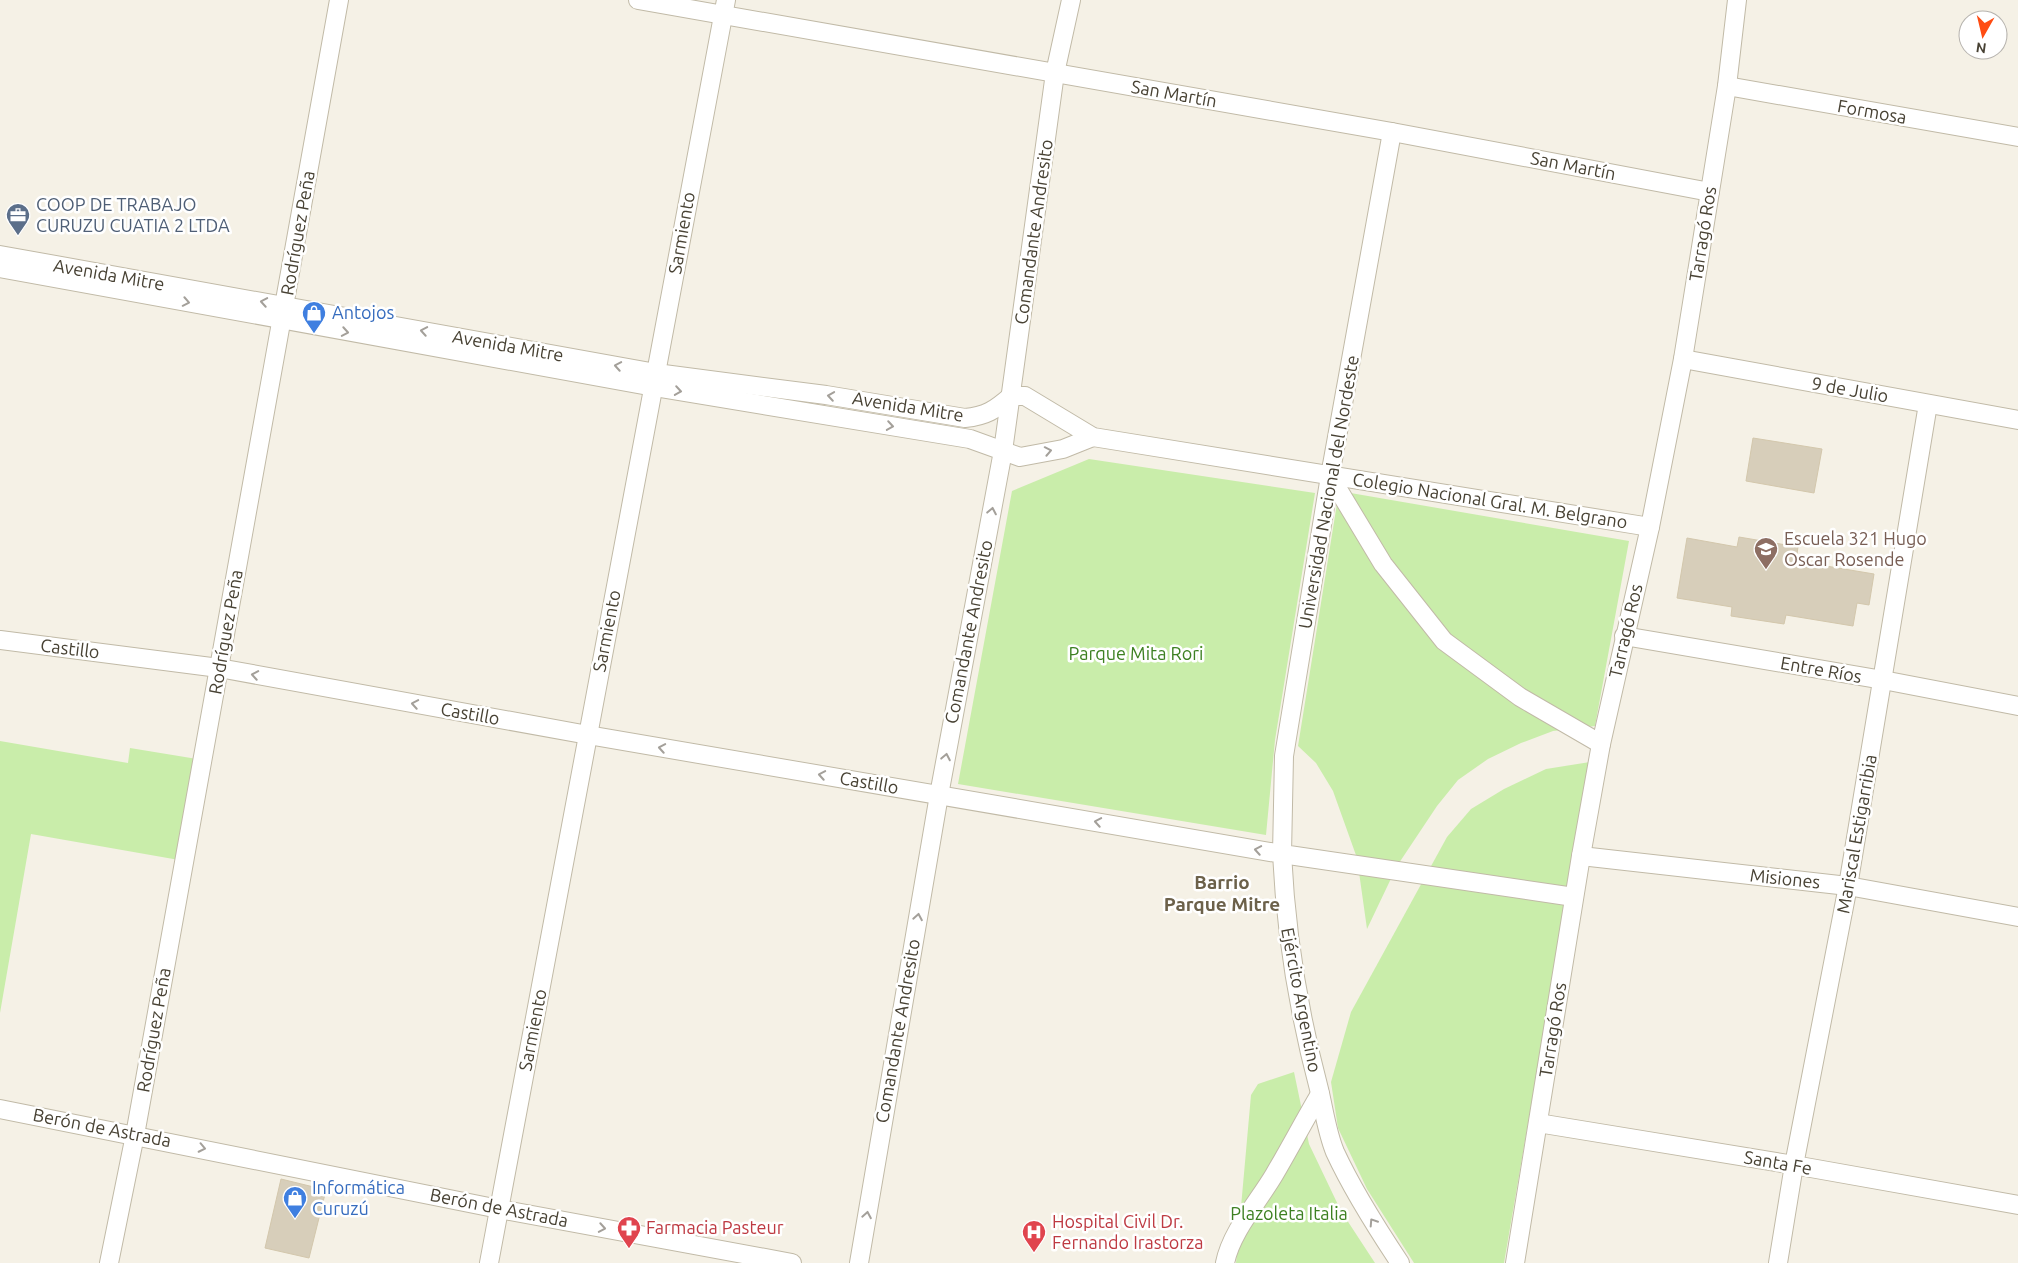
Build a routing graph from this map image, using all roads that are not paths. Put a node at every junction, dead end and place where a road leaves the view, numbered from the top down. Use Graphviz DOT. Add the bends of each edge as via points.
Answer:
graph roads {
  1 [pos="339,0"];
  2 [pos="638,0"];
  3 [pos="1071,0"];
  4 [pos="1737,0"];
  5 [pos="724,7"];
  6 [pos="1055,73"];
  7 [pos="1727,86"];
  8 [pos="1392,132"];
  9 [pos="2018,137"];
  10 [pos="1710,192"];
  11 [pos="0,255"];
  12 [pos="0,268"];
  13 [pos="283,313"];
  14 [pos="1683,359"];
  15 [pos="655,380"];
  16 [pos="1012,396"];
  17 [pos="1928,404"];
  18 [pos="2018,420"];
  19 [pos="1093,437"];
  20 [pos="1003,451"];
  21 [pos="1330,476"];
  22 [pos="1650,527"];
  23 [pos="1624,636"];
  24 [pos="0,640"];
  25 [pos="219,668"];
  26 [pos="1883,680"];
  27 [pos="2018,706"];
  28 [pos="588,735"];
  29 [pos="1601,744"];
  30 [pos="939,795"];
  31 [pos="1282,854"];
  32 [pos="1581,856"];
  33 [pos="1848,886"];
  34 [pos="1574,898"];
  35 [pos="2018,917"];
  36 [pos="1320,1094"];
  37 [pos="0,1109"];
  38 [pos="1538,1123"];
  39 [pos="135,1135"];
  40 [pos="1794,1165"];
  41 [pos="2018,1205"];
  42 [pos="499,1209"];
  43 [pos="109,1263"];
  44 [pos="489,1263"];
  45 [pos="792,1263"];
  46 [pos="859,1263"];
  47 [pos="1225,1263"];
  48 [pos="1400,1263"];
  49 [pos="1515,1263"];
  50 [pos="1778,1263"];
  1 -- 13 [label="street, Rodríguez Peña"];
  2 -- 5 [label="street, San Martín"];
  3 -- 6 [label="street, Comandante Andresito"];
  4 -- 7 [label="street, Tarragó Ros"];
  5 -- 6 [label="street, San Martín"];
  5 -- 15 [label="street, Sarmiento"];
  6 -- 8 [label="street, San Martín"];
  6 -- 16 [label="street, Comandante Andresito"];
  7 -- 9 [label="street, Formosa"];
  7 -- 10 [label="street, Tarragó Ros"];
  8 -- 10 [label="street, San Martín"];
  8 -- 21 [label="street, Universidad Nacional del Nordeste"];
  10 -- 14 [label="street, Tarragó Ros"];
  13 -- 11 [label="street, Avenida Mitre, one-way"];
  12 -- 13 [label="street, Avenida Mitre, one-way"];
  13 -- 15 [label="street, Avenida Mitre"];
  13 -- 25 [label="street, Rodríguez Peña"];
  14 -- 17 [label="street, 9 de Julio"];
  14 -- 22 [label="street, Tarragó Ros"];
  16 -- 15 [label="street, Avenida Mitre, one-way" via="981,416 965,418 826,395"];
  15 -- 20 [label="street, Avenida Mitre, one-way" via="970,439"];
  15 -- 28 [label="street, Sarmiento"];
  16 -- 19 [label="street, Colegio Nacional Gral. M. Belgrano" via="1025,396"];
  16 -- 20 [label="street, Comandante Andresito"];
  17 -- 18 [label="street, 9 de Julio"];
  17 -- 26 [label="street, Mariscal Estigarribia"];
  20 -- 19 [label="street, Colegio Nacional Gral. M. Belgrano, one-way" via="1020,457 1063,448"];
  19 -- 21 [label="street, Colegio Nacional Gral. M. Belgrano"];
  30 -- 20 [label="street, Comandante Andresito, one-way"];
  21 -- 22 [label="street, Colegio Nacional Gral. M. Belgrano"];
  21 -- 29 [label="street" via="1383,564 1444,641 1520,697"];
  21 -- 31 [label="street, Universidad Nacional del Nordeste" via="1284,756"];
  22 -- 23 [label="street, Tarragó Ros"];
  23 -- 26 [label="street, Entre Ríos"];
  23 -- 29 [label="street, Tarragó Ros"];
  24 -- 25 [label="street, Castillo"];
  28 -- 25 [label="street, Castillo, one-way"];
  25 -- 39 [label="street, Rodríguez Peña"];
  26 -- 27 [label="street, Entre Ríos"];
  26 -- 33 [label="street, Mariscal Estigarribia"];
  30 -- 28 [label="street, Castillo, one-way"];
  28 -- 42 [label="street, Sarmiento"];
  29 -- 32 [label="street, Tarragó Ros"];
  31 -- 30 [label="street, one-way"];
  46 -- 30 [label="street, Comandante Andresito, one-way"];
  31 -- 34 [label="street"];
  31 -- 36 [label="street, Ejército Argentino" via="1284,908 1292,970"];
  32 -- 33 [label="street, Misiones"];
  32 -- 34 [label="street, Tarragó Ros"];
  33 -- 35 [label="street, Misiones"];
  33 -- 40 [label="street, Mariscal Estigarribia"];
  34 -- 38 [label="street, Tarragó Ros"];
  36 -- 47 [label="street" via="1241,1226"];
  48 -- 36 [label="street, Ejército Argentino, one-way" via="1369,1217 1335,1151"];
  37 -- 39 [label="street, Berón de Astrada"];
  38 -- 40 [label="street, Santa Fe"];
  38 -- 49 [label="street, Tarragó Ros"];
  39 -- 42 [label="street, Berón de Astrada, one-way"];
  39 -- 43 [label="street, Rodríguez Peña"];
  40 -- 41 [label="street, Santa Fe"];
  40 -- 50 [label="street, Mariscal Estigarribia"];
  42 -- 44 [label="street, Sarmiento"];
  42 -- 45 [label="street, Berón de Astrada, one-way"];
}
